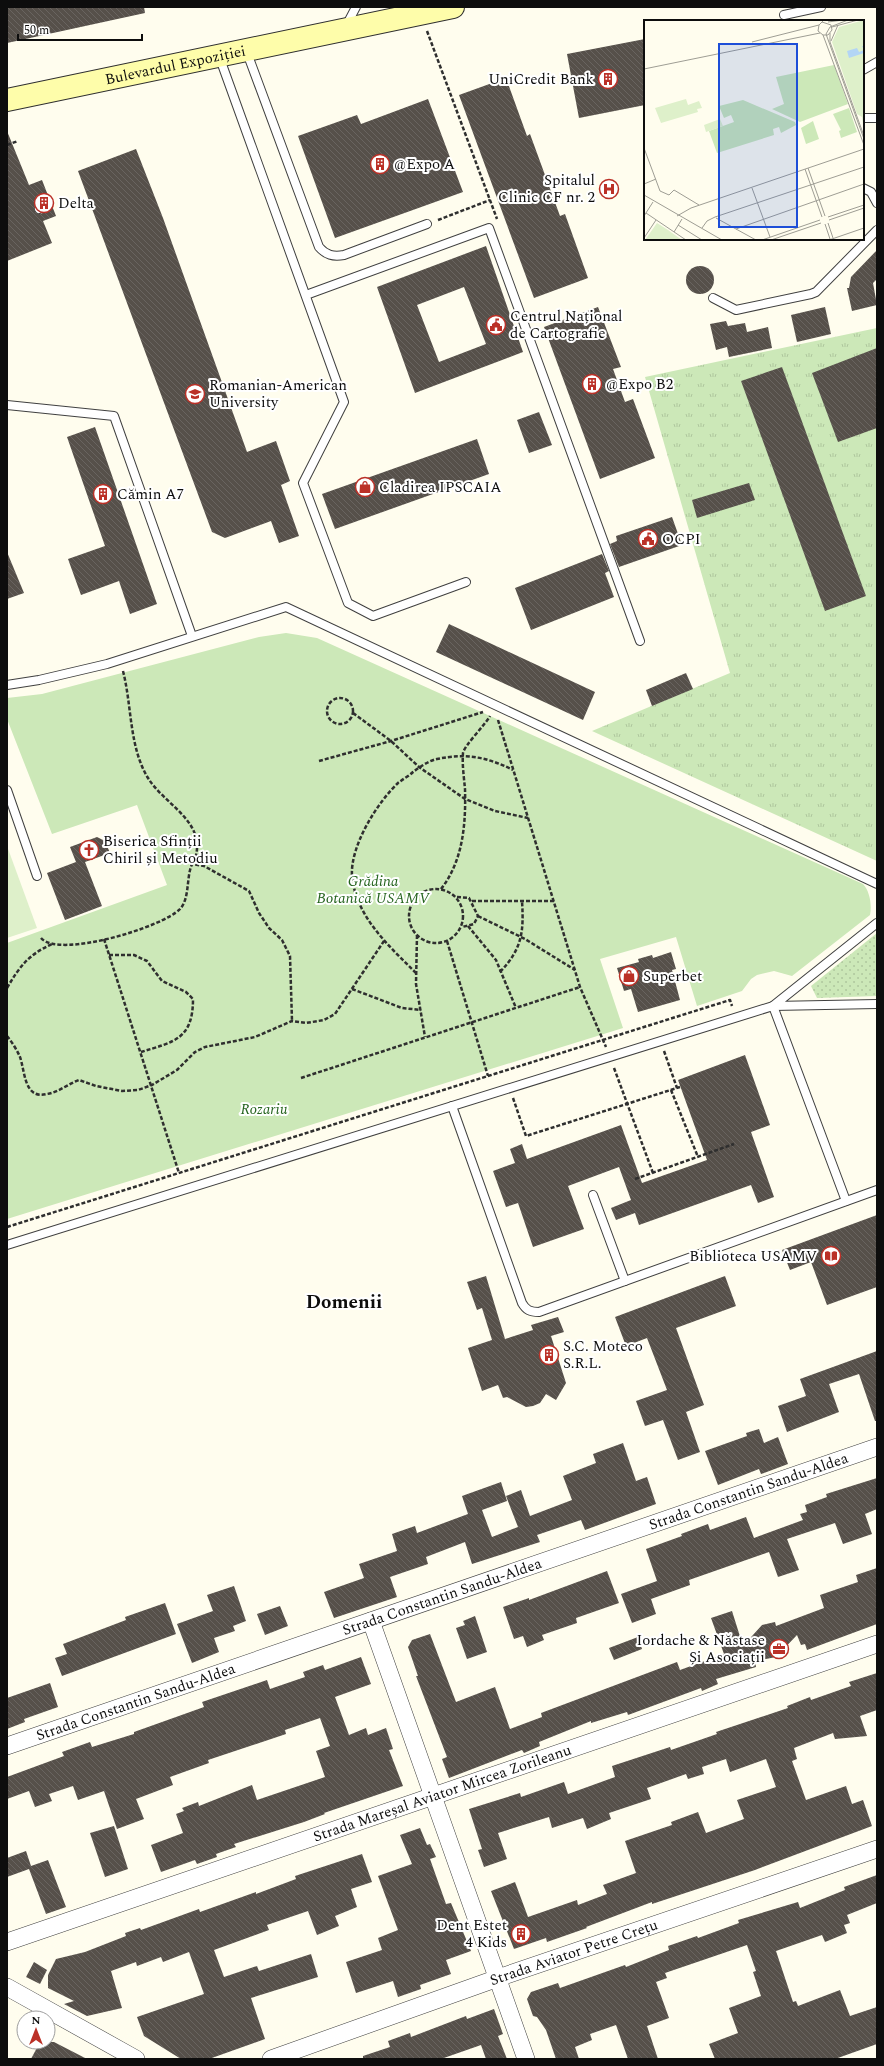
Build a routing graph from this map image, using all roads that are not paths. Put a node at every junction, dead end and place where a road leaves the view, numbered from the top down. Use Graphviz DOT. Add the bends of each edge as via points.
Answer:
graph roads {
  1 [pos="356,7"];
  2 [pos="453,7"];
  3 [pos="821,7"];
  4 [pos="784,15"];
  5 [pos="344,29"];
  6 [pos="246,50"];
  7 [pos="219,55"];
  8 [pos="877,62"];
  9 [pos="864,69"];
  10 [pos="7,100"];
  11 [pos="864,118"];
  12 [pos="877,118"];
  13 [pos="864,188"];
  14 [pos="877,203"];
  15 [pos="427,224"];
  16 [pos="877,230"];
  17 [pos="306,295"];
  18 [pos="712,298"];
  19 [pos="7,405"];
  20 [pos="466,582"];
  21 [pos="192,636"];
  22 [pos="640,641"];
  23 [pos="7,685"];
  24 [pos="7,790"];
  25 [pos="37,876"];
  26 [pos="877,884"];
  27 [pos="877,923"];
  28 [pos="877,1004"];
  29 [pos="773,1006"];
  30 [pos="452,1106"];
  31 [pos="877,1190"];
  32 [pos="593,1194"];
  33 [pos="846,1201"];
  34 [pos="7,1245"];
  35 [pos="625,1281"];
  36 [pos="877,1447"];
  37 [pos="371,1620"];
  38 [pos="877,1644"];
  39 [pos="7,1746"];
  40 [pos="433,1796"];
  41 [pos="877,1849"];
  42 [pos="7,1942"];
  43 [pos="498,1978"];
  44 [pos="7,1987"];
  45 [pos="136,2059"];
  46 [pos="271,2059"];
  47 [pos="526,2059"];
  1 -- 5 [label="lane"];
  2 -- 5 [label="street, Bulevardul Expoziției"];
  3 -- 4 [label="lane"];
  5 -- 6 [label="street, Bulevardul Expoziției"];
  6 -- 7 [label="street, Bulevardul Expoziției"];
  6 -- 15 [label="lane" via="323,252 329,255 344,255"];
  7 -- 10 [label="street, Bulevardul Expoziției"];
  7 -- 17 [label="lane"];
  8 -- 9 [label="lane"];
  11 -- 12 [label="lane"];
  13 -- 14 [label="lane" via="871,192"];
  16 -- 18 [label="lane" via="811,294 736,310"];
  17 -- 20 [label="lane" via="344,402 304,483 348,603 373,616"];
  17 -- 22 [label="lane" via="489,228"];
  19 -- 21 [label="lane" via="114,416"];
  21 -- 23 [label="lane" via="120,660 39,680"];
  21 -- 26 [label="lane" via="286,607"];
  24 -- 25 [label="lane"];
  27 -- 29 [label="lane"];
  28 -- 29 [label="lane"];
  29 -- 30 [label="lane"];
  29 -- 33 [label="lane"];
  30 -- 34 [label="lane"];
  30 -- 35 [label="lane" via="526,1309 539,1312"];
  31 -- 33 [label="lane"];
  32 -- 35 [label="lane"];
  33 -- 35 [label="lane"];
  36 -- 37 [label="street, Strada Constantin Sandu-Aldea"];
  37 -- 39 [label="street, Strada Constantin Sandu-Aldea"];
  37 -- 40 [label="street"];
  38 -- 40 [label="street, Strada Mareșal Aviator Mircea Zorileanu"];
  40 -- 42 [label="street, Strada Mareșal Aviator Mircea Zorileanu"];
  40 -- 43 [label="street"];
  41 -- 43 [label="street, Strada Aviator Petre Crețu"];
  43 -- 46 [label="street, Strada Aviator Petre Crețu"];
  43 -- 47 [label="street"];
  44 -- 45 [label="street"];
}
